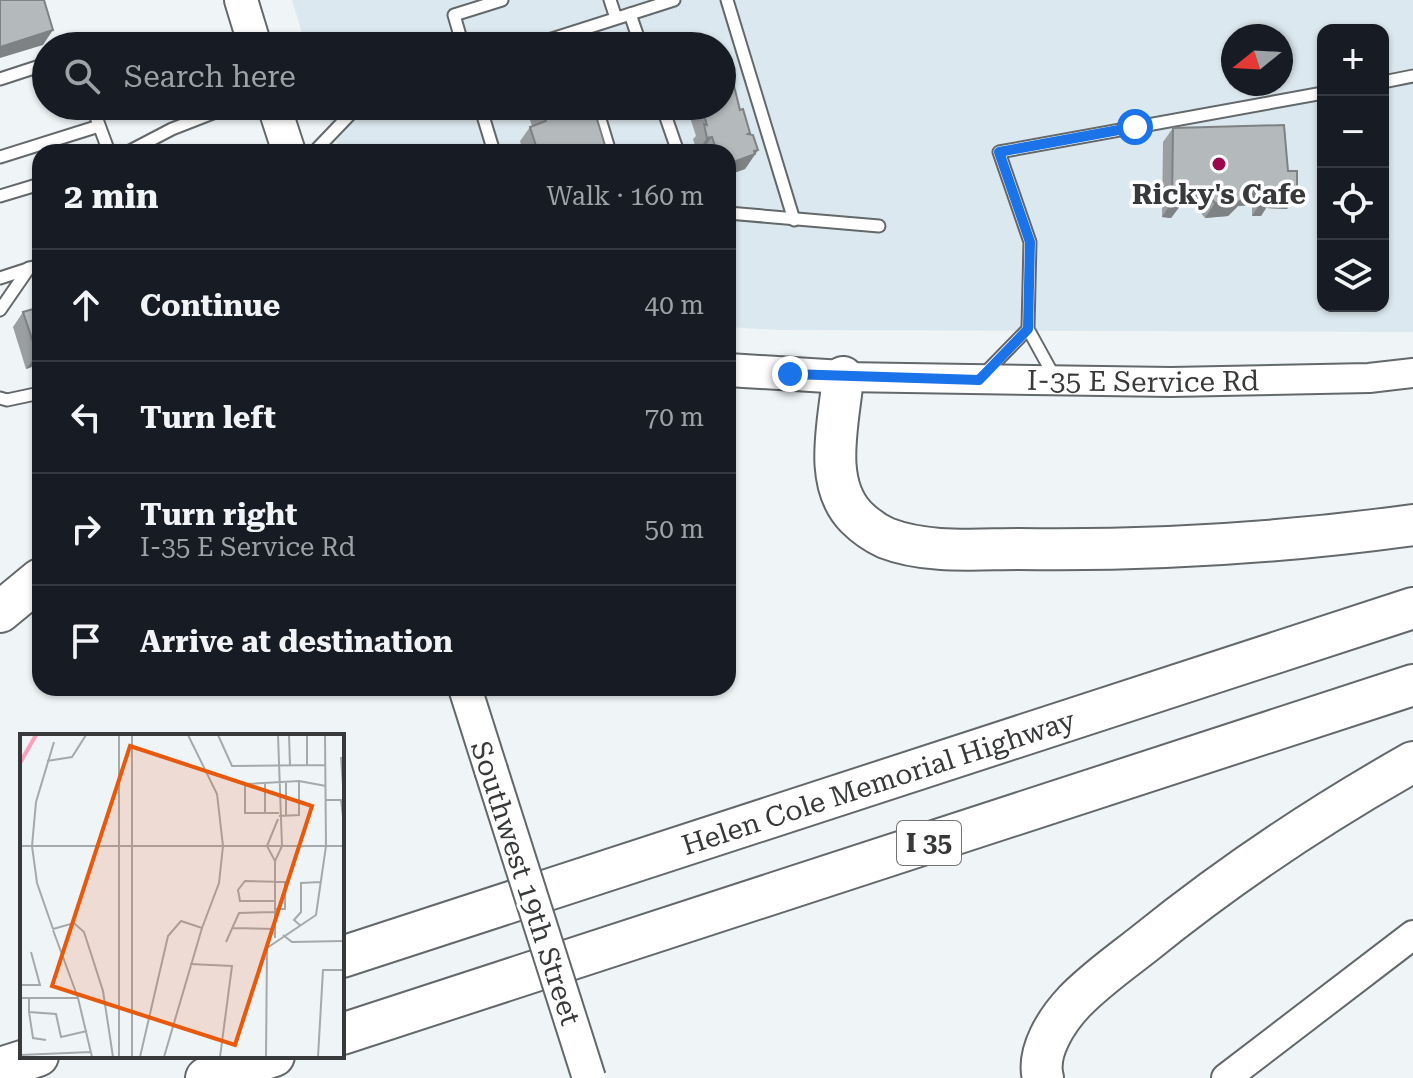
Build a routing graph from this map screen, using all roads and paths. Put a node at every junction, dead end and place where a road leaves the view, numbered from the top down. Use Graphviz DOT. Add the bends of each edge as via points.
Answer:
graph roads {
  1 [pos="241,0"];
  2 [pos="502,0"];
  3 [pos="610,0"];
  4 [pos="674,0"];
  5 [pos="727,0"];
  6 [pos="630,14"];
  7 [pos="616,18"];
  8 [pos="573,31"];
  9 [pos="251,32"];
  10 [pos="459,32"];
  11 [pos="570,32"];
  12 [pos="636,32"];
  13 [pos="32,69"];
  14 [pos="1413,76"];
  15 [pos="0,79"];
  16 [pos="1389,81"];
  17 [pos="1317,94"];
  18 [pos="97,120"];
  19 [pos="195,120"];
  20 [pos="279,120"];
  21 [pos="345,120"];
  22 [pos="484,120"];
  23 [pos="600,120"];
  24 [pos="667,120"];
  25 [pos="99,126"];
  26 [pos="42,144"];
  27 [pos="106,144"];
  28 [pos="143,144"];
  29 [pos="286,144"];
  30 [pos="322,144"];
  31 [pos="492,144"];
  32 [pos="608,144"];
  33 [pos="675,144"];
  34 [pos="32,147"];
  35 [pos="0,157"];
  36 [pos="32,186"];
  37 [pos="0,196"];
  38 [pos="736,214"];
  39 [pos="794,220"];
  40 [pos="879,226"];
  41 [pos="32,267"];
  42 [pos="32,270"];
  43 [pos="0,278"];
  44 [pos="0,310"];
  45 [pos="1028,329"];
  46 [pos="736,370"];
  47 [pos="1413,373"];
  48 [pos="843,377"];
  49 [pos="979,380"];
  50 [pos="1057,382"];
  51 [pos="32,395"];
  52 [pos="0,398"];
  53 [pos="1413,525"];
  54 [pos="32,586"];
  55 [pos="1413,608"];
  56 [pos="0,612"];
  57 [pos="1413,685"];
  58 [pos="468,696"];
  59 [pos="1413,762"];
  60 [pos="1413,935"];
  61 [pos="344,956"];
  62 [pos="344,1033"];
  63 [pos="32,1058"];
  64 [pos="268,1058"];
  65 [pos="0,1068"];
  66 [pos="206,1078"];
  67 [pos="589,1078"];
  68 [pos="1043,1078"];
  69 [pos="1226,1078"];
  1 -- 9 [label="main road"];
  2 -- 10 [label="lane" via="454,15"];
  3 -- 7 [label="lane"];
  4 -- 6 [label="lane"];
  5 -- 39 [label="lane"];
  6 -- 7 [label="lane"];
  6 -- 12 [label="lane"];
  7 -- 8 [label="lane"];
  8 -- 11 [label="lane"];
  13 -- 15 [label="lane"];
  14 -- 16 [label="lane"];
  17 -- 45 [label="lane" via="999,152 1030,242"];
  18 -- 25 [label="lane"];
  19 -- 28 [label="lane"];
  20 -- 29 [label="main road"];
  21 -- 30 [label="lane"];
  22 -- 31 [label="lane"];
  23 -- 32 [label="lane"];
  24 -- 33 [label="lane"];
  25 -- 26 [label="lane"];
  25 -- 27 [label="lane"];
  34 -- 35 [label="lane"];
  36 -- 37 [label="lane"];
  38 -- 39 [label="lane"];
  39 -- 40 [label="lane"];
  41 -- 43 [label="lane"];
  42 -- 44 [label="lane"];
  45 -- 49 [label="lane"];
  45 -- 50 [label="lane"];
  46 -- 48 [label="main road, I-35 E Service Rd"];
  47 -- 50 [label="street, I-35 E Service Rd"];
  48 -- 49 [label="street, I-35 E Service Rd"];
  48 -- 53 [label="highway" via="837,484 856,517 888,538 946,548 1080,550 1218,546"];
  49 -- 50 [label="street, I-35 E Service Rd"];
  51 -- 52 [label="lane"];
  54 -- 56 [label="highway"];
  55 -- 61 [label="highway, Helen Cole Memorial Highway"];
  57 -- 62 [label="highway, I 35"];
  58 -- 67 [label="main road, Southwest 19th Street, bridge"];
  59 -- 68 [label="highway" via="1263,854 1100,978 1054,1028 1044,1053"];
  60 -- 69 [label="street"];
  63 -- 65 [label="highway"];
  64 -- 66 [label="highway"];
}
